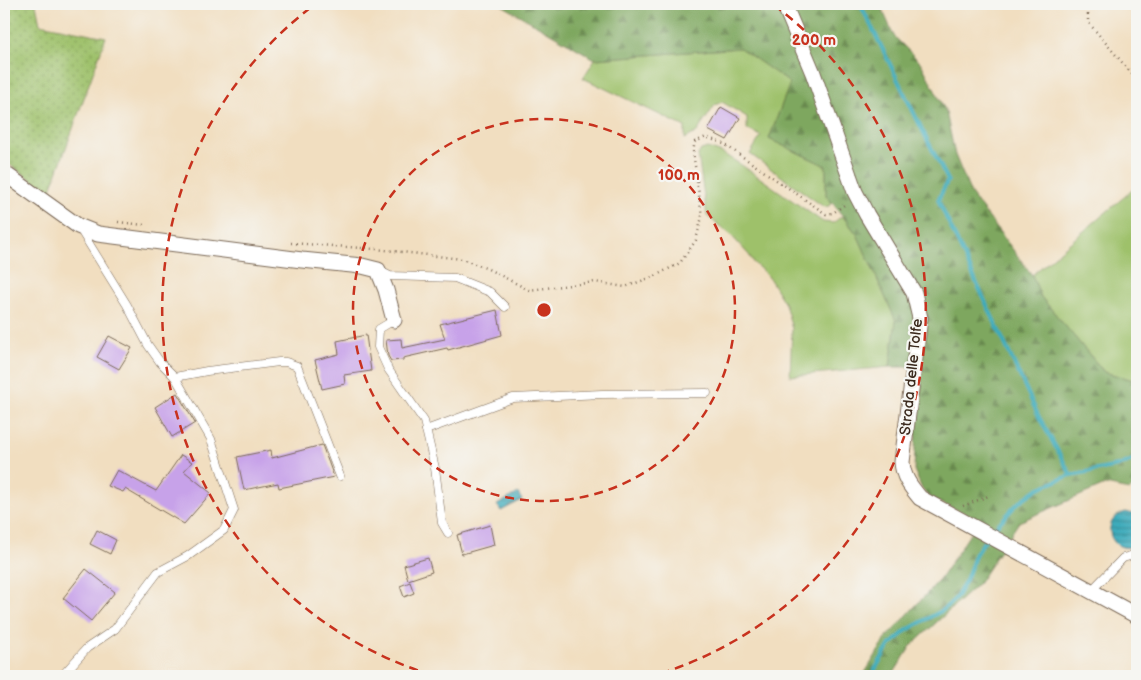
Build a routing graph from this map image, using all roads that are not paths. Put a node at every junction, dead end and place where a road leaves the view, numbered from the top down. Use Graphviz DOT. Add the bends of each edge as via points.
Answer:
graph roads {
  1 [pos="784,4"];
  2 [pos="4,141"];
  3 [pos="4,148"];
  4 [pos="4,173"];
  5 [pos="78,226"];
  6 [pos="378,270"];
  7 [pos="505,307"];
  8 [pos="394,320"];
  9 [pos="175,377"];
  10 [pos="707,393"];
  11 [pos="426,430"];
  12 [pos="340,476"];
  13 [pos="448,533"];
  14 [pos="1137,554"];
  15 [pos="1091,591"];
  16 [pos="1137,616"];
  17 [pos="62,676"];
  1 -- 15 [label="street, Strada delle Tolfe" via="813,73 855,192 914,294 920,318 902,462 908,484 920,498"];
  2 -- 3 [label="lane"];
  4 -- 5 [label="street"];
  5 -- 6 [label="street" via="98,234"];
  5 -- 9 [label="lane" via="148,345"];
  6 -- 7 [label="lane" via="390,276 455,278 490,292"];
  6 -- 8 [label="street"];
  8 -- 11 [label="lane" via="378,329 378,347 388,369 424,421"];
  9 -- 12 [label="lane" via="279,362 297,366"];
  9 -- 17 [label="lane" via="211,439 234,510 224,530 188,556 158,572 115,628 87,648"];
  10 -- 11 [label="lane" via="513,398"];
  11 -- 13 [label="lane" via="442,523"];
  14 -- 15 [label="lane" via="1123,558"];
  15 -- 16 [label="street, Strada delle Tolfe"];
}
